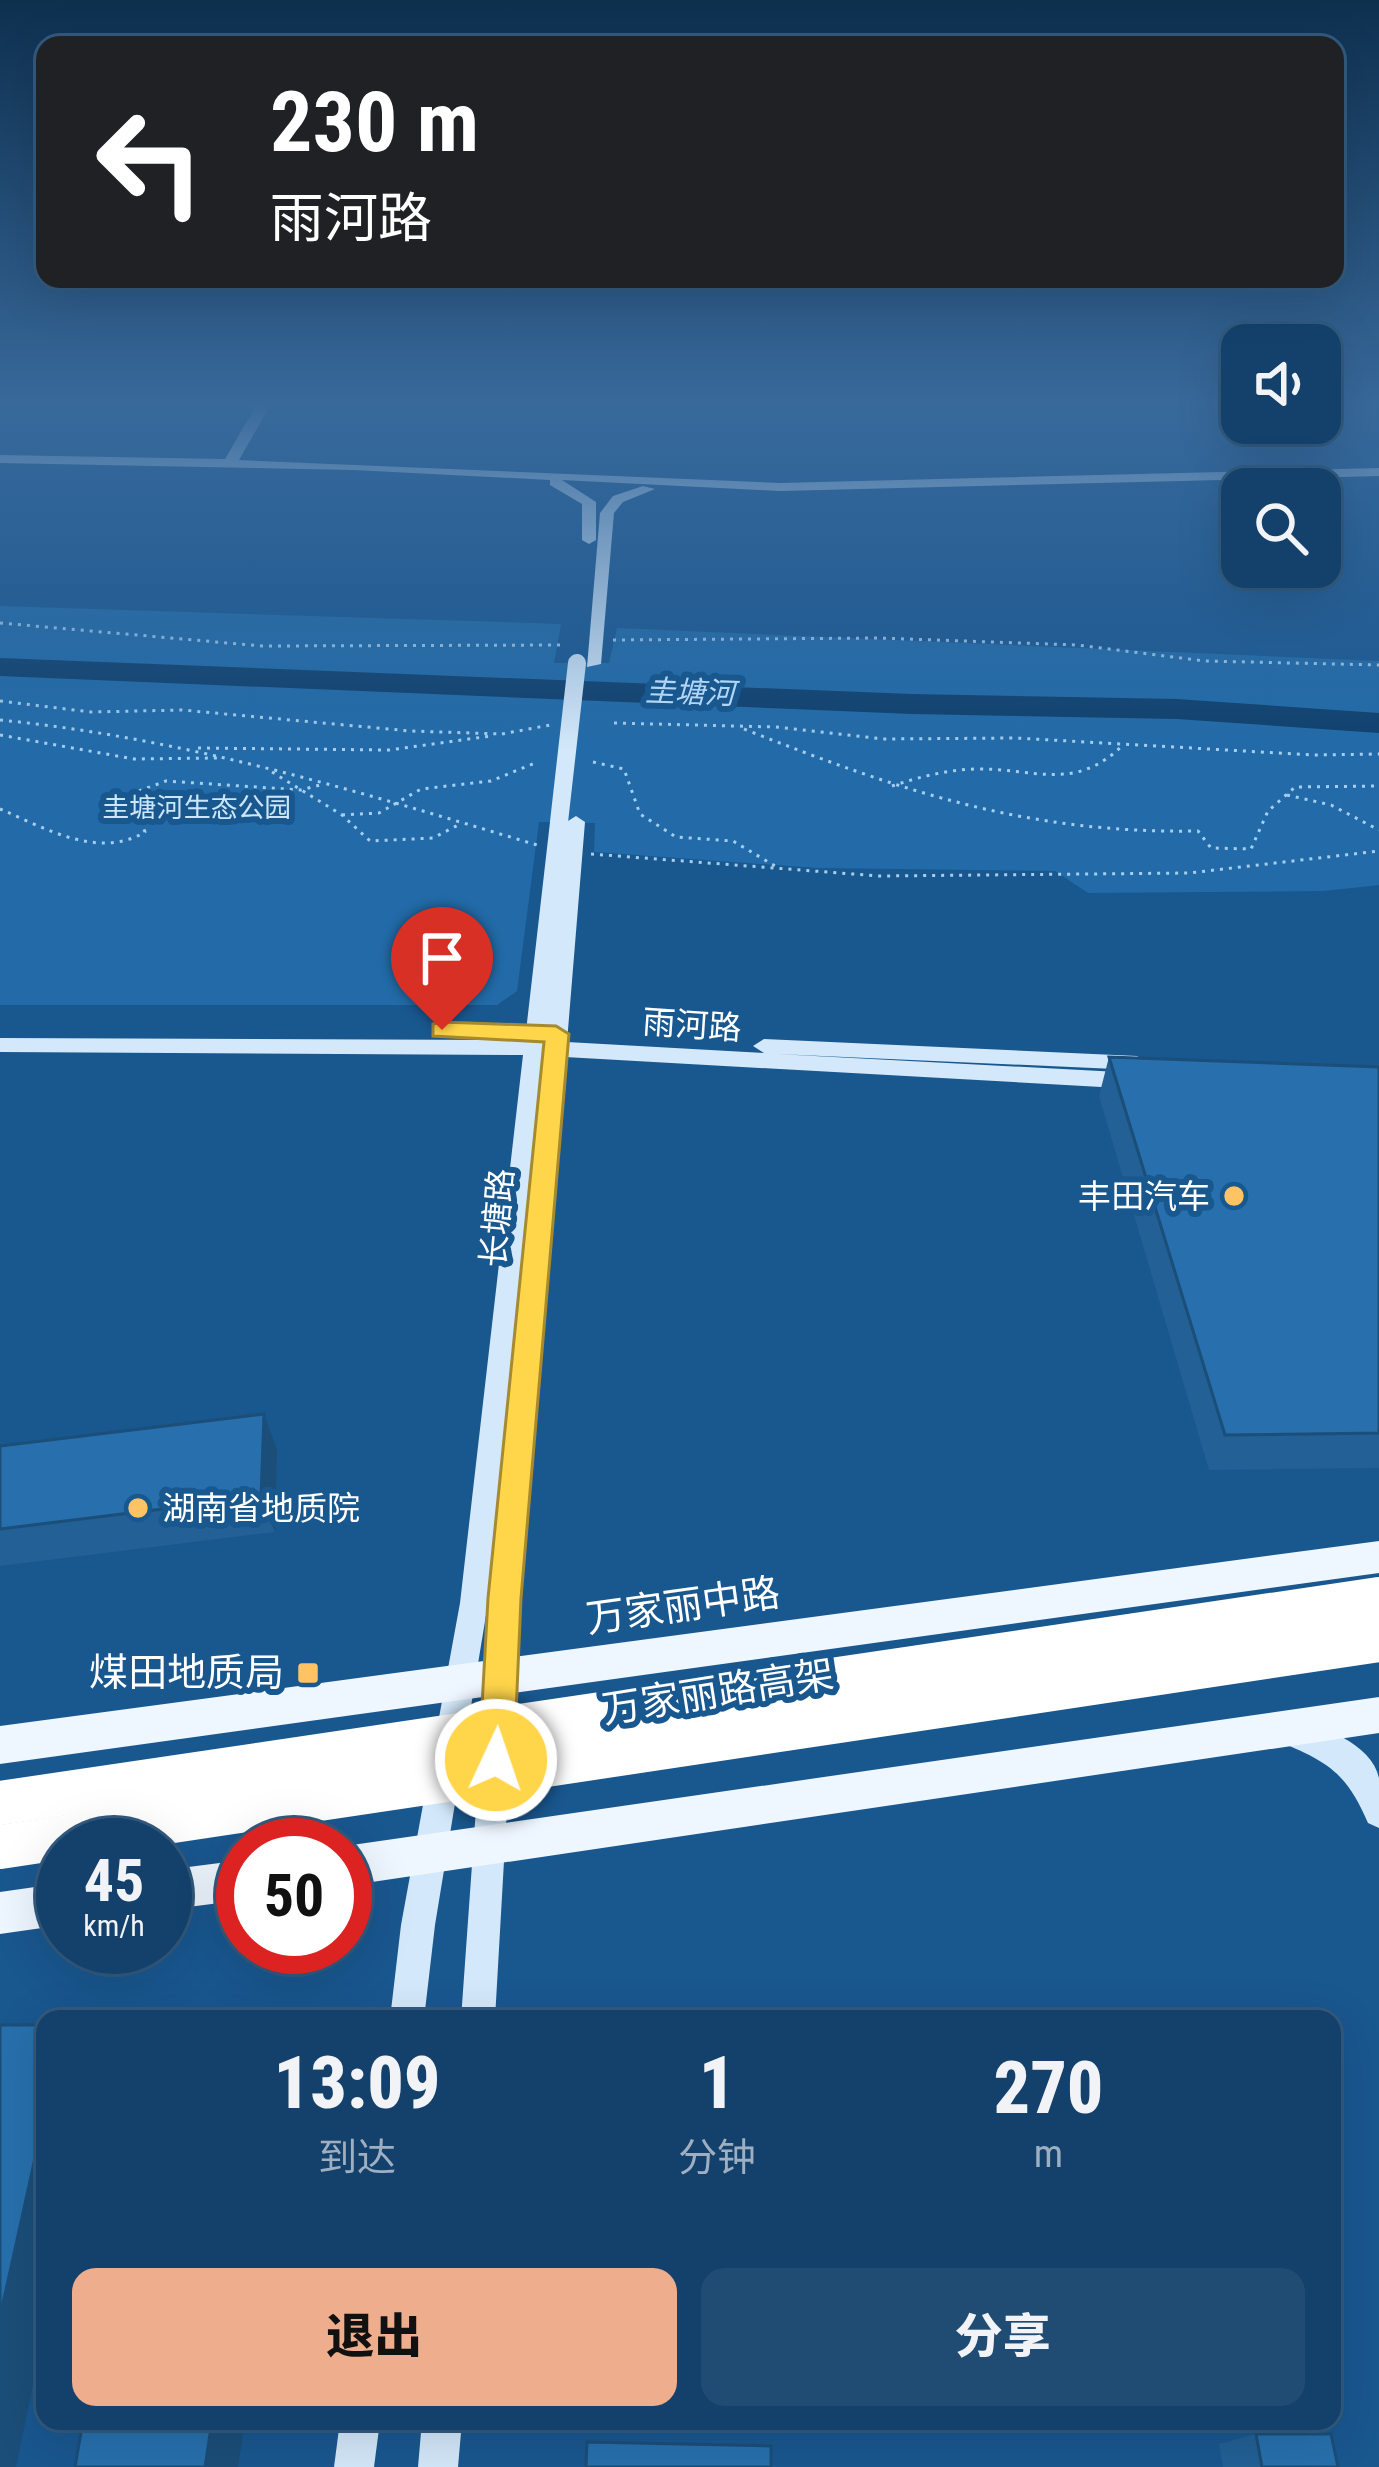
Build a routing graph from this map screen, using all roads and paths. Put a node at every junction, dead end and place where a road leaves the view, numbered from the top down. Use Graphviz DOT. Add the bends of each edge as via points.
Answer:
graph roads {
  1 [pos="592,520"];
  2 [pos="608,520"];
  3 [pos="0,623"];
  4 [pos="587,641"];
  5 [pos="1379,665"];
  6 [pos="0,701"];
  7 [pos="0,720"];
  8 [pos="614,723"];
  9 [pos="556,724"];
  10 [pos="739,727"];
  11 [pos="502,734"];
  12 [pos="0,735"];
  13 [pos="1125,742"];
  14 [pos="182,747"];
  15 [pos="1379,754"];
  16 [pos="223,758"];
  17 [pos="593,762"];
  18 [pos="535,763"];
  19 [pos="267,769"];
  20 [pos="326,784"];
  21 [pos="892,786"];
  22 [pos="1379,786"];
  23 [pos="301,790"];
  24 [pos="1287,795"];
  25 [pos="393,802"];
  26 [pos="0,808"];
  27 [pos="342,815"];
  28 [pos="462,823"];
  29 [pos="1379,830"];
  30 [pos="1251,849"];
  31 [pos="1379,850"];
  32 [pos="565,852"];
  33 [pos="1261,864"];
  34 [pos="780,869"];
  35 [pos="0,1030"];
  36 [pos="545,1041"];
  37 [pos="0,1045"];
  38 [pos="1151,1072"];
  39 [pos="1379,1557"];
  40 [pos="1379,1599"];
  41 [pos="1379,1640"];
  42 [pos="500,1676"];
  43 [pos="460,1681"];
  44 [pos="1379,1715"];
  45 [pos="1283,1730"];
  46 [pos="0,1744"];
  47 [pos="0,1803"];
  48 [pos="1379,1812"];
  49 [pos="492,1845"];
  50 [pos="0,1847"];
  51 [pos="430,1855"];
  52 [pos="372,1863"];
  53 [pos="36,1907"];
  54 [pos="0,1912"];
  55 [pos="407,2010"];
  56 [pos="479,2010"];
  57 [pos="358,2430"];
  58 [pos="441,2430"];
  59 [pos="354,2467"];
  60 [pos="438,2467"];
  1 -- 4 [label="main road, 长塘路"];
  2 -- 4 [label="main road, 长塘路"];
  3 -- 4 [label="path" via="262,646"];
  4 -- 5 [label="path" via="879,638"];
  4 -- 32 [label="main road, 长塘路"];
  6 -- 11 [label="path"];
  7 -- 14 [label="path" via="76,725"];
  8 -- 10 [label="path"];
  9 -- 11 [label="path"];
  10 -- 13 [label="path" via="883,739"];
  10 -- 21 [label="path"];
  11 -- 14 [label="path" via="389,750"];
  12 -- 16 [label="path" via="124,762"];
  13 -- 15 [label="path"];
  13 -- 21 [label="path" via="1108,764 1077,775 978,769"];
  14 -- 16 [label="path"];
  16 -- 19 [label="path"];
  17 -- 34 [label="path" via="624,769 640,814 676,837 733,841"];
  18 -- 25 [label="path"];
  19 -- 20 [label="path"];
  19 -- 23 [label="path"];
  20 -- 23 [label="path"];
  20 -- 25 [label="path"];
  21 -- 30 [label="path" via="1005,820 1134,835 1198,831 1211,848"];
  22 -- 24 [label="path" via="1295,787"];
  23 -- 26 [label="path" via="166,782 136,792 145,832 107,845"];
  23 -- 27 [label="path"];
  24 -- 29 [label="path" via="1331,805"];
  24 -- 30 [label="path" via="1268,811"];
  25 -- 27 [label="path" via="379,813"];
  25 -- 28 [label="path"];
  27 -- 28 [label="path" via="370,841 434,838"];
  28 -- 32 [label="path"];
  30 -- 33 [label="path"];
  31 -- 33 [label="path"];
  32 -- 34 [label="path"];
  32 -- 36 [label="main road, 长塘路"];
  33 -- 34 [label="path" via="879,876"];
  35 -- 36 [label="main road, 雨河路"];
  36 -- 37 [label="main road, 雨河路"];
  36 -- 38 [label="main road, 雨河路"];
  36 -- 42 [label="main road, 长塘路"];
  36 -- 43 [label="main road, 长塘路"];
  39 -- 42 [label="main road, 万家丽中路"];
  40 -- 47 [label="highway, 万家丽路高架, bridge"];
  41 -- 50 [label="highway, 万家丽路高架, bridge"];
  42 -- 43 [label="main road, 万家丽中路"];
  42 -- 49 [label="main road, 长塘路"];
  43 -- 46 [label="main road, 万家丽中路"];
  43 -- 51 [label="main road, 长塘路"];
  44 -- 45 [label="main road"];
  45 -- 48 [label="main road" via="1341,1754 1360,1771"];
  45 -- 49 [label="main road"];
  49 -- 51 [label="main road"];
  49 -- 56 [label="main road, 长塘路"];
  51 -- 52 [label="main road"];
  51 -- 55 [label="main road, 长塘路"];
  53 -- 54 [label="main road"];
  57 -- 59 [label="main road"];
  58 -- 60 [label="main road"];
}
